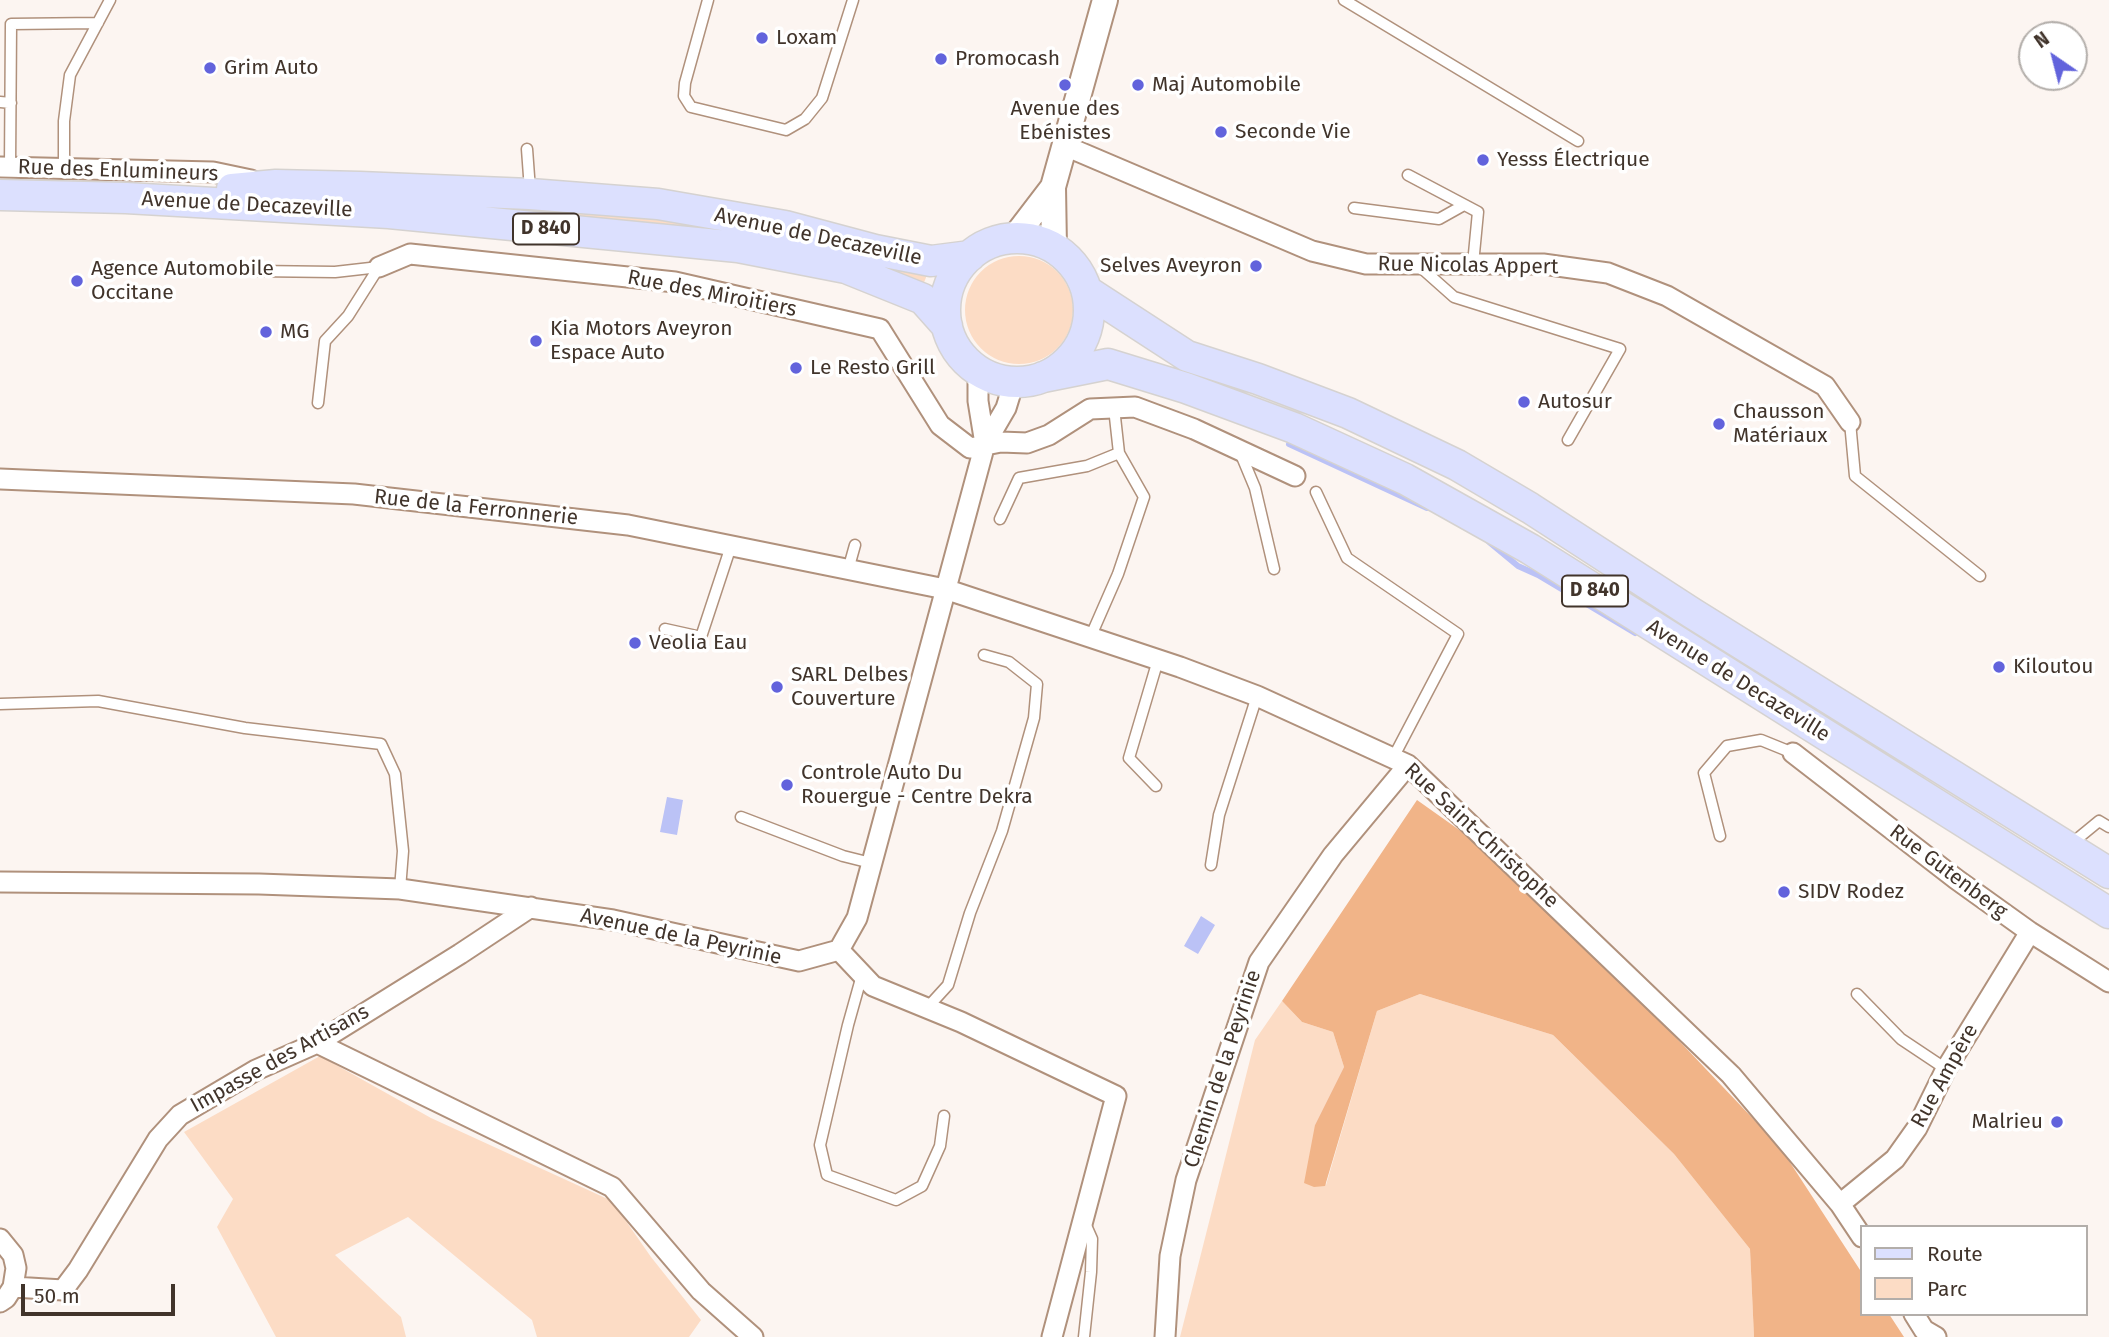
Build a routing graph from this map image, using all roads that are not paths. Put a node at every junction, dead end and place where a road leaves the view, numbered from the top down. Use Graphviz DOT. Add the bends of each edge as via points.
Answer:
graph roads {
  1 [pos="110,0"];
  2 [pos="708,0"];
  3 [pos="853,0"];
  4 [pos="1105,0"];
  5 [pos="1343,0"];
  6 [pos="98,23"];
  7 [pos="5,102"];
  8 [pos="1578,141"];
  9 [pos="1063,145"];
  10 [pos="527,149"];
  11 [pos="5,167"];
  12 [pos="64,168"];
  13 [pos="1408,176"];
  14 [pos="276,185"];
  15 [pos="1053,187"];
  16 [pos="530,194"];
  17 [pos="0,195"];
  18 [pos="126,198"];
  19 [pos="1464,205"];
  20 [pos="1354,208"];
  21 [pos="1014,238"];
  22 [pos="1054,248"];
  23 [pos="970,256"];
  24 [pos="1417,264"];
  25 [pos="1473,264"];
  26 [pos="379,268"];
  27 [pos="255,271"];
  28 [pos="1087,291"];
  29 [pos="947,326"];
  30 [pos="978,370"];
  31 [pos="1043,376"];
  32 [pos="1014,382"];
  33 [pos="318,403"];
  34 [pos="1114,408"];
  35 [pos="1850,422"];
  36 [pos="1568,440"];
  37 [pos="985,444"];
  38 [pos="1239,450"];
  39 [pos="1119,453"];
  40 [pos="1295,476"];
  41 [pos="0,479"];
  42 [pos="1316,492"];
  43 [pos="1000,519"];
  44 [pos="855,545"];
  45 [pos="731,546"];
  46 [pos="1274,569"];
  47 [pos="848,570"];
  48 [pos="1980,576"];
  49 [pos="945,589"];
  50 [pos="665,629"];
  51 [pos="1090,638"];
  52 [pos="984,655"];
  53 [pos="1158,660"];
  54 [pos="1257,696"];
  55 [pos="0,704"];
  56 [pos="1793,754"];
  57 [pos="1401,761"];
  58 [pos="1156,786"];
  59 [pos="741,817"];
  60 [pos="2109,827"];
  61 [pos="1720,835"];
  62 [pos="2068,847"];
  63 [pos="872,863"];
  64 [pos="1211,865"];
  65 [pos="2109,873"];
  66 [pos="0,882"];
  67 [pos="400,889"];
  68 [pos="531,906"];
  69 [pos="2109,913"];
  70 [pos="2030,933"];
  71 [pos="839,950"];
  72 [pos="862,975"];
  73 [pos="2109,982"];
  74 [pos="1857,994"];
  75 [pos="927,1008"];
  76 [pos="317,1043"];
  77 [pos="1946,1069"];
  78 [pos="944,1116"];
  79 [pos="1840,1204"];
  80 [pos="1083,1218"];
  81 [pos="1860,1234"];
  82 [pos="0,1238"];
  83 [pos="13,1287"];
  84 [pos="0,1302"];
  85 [pos="753,1337"];
  86 [pos="1052,1337"];
  87 [pos="1084,1337"];
  88 [pos="1165,1337"];
  1 -- 6 [label="lane"];
  2 -- 3 [label="lane" via="684,96 691,107 786,130 805,119 822,98"];
  4 -- 9 [label="street"];
  5 -- 8 [label="lane"];
  6 -- 7 [label="lane" via="11,24"];
  6 -- 12 [label="lane" via="70,75"];
  7 -- 11 [label="lane"];
  9 -- 15 [label="street"];
  9 -- 24 [label="street, Rue Nicolas Appert" via="1311,251 1366,264"];
  10 -- 16 [label="lane"];
  11 -- 12 [label="street, Rue des Enlumineurs"];
  12 -- 14 [label="street, Rue des Enlumineurs" via="213,172"];
  13 -- 19 [label="lane"];
  14 -- 16 [label="main road, Avenue de Decazeville / D 840"];
  14 -- 18 [label="main road, Avenue de Decazeville / D 840"];
  15 -- 21 [label="street"];
  15 -- 22 [label="street"];
  16 -- 23 [label="main road, Avenue de Decazeville / D 840" via="658,204 785,226 931,261"];
  17 -- 18 [label="main road, D 840"];
  18 -- 29 [label="main road, Avenue de Decazeville / D 840" via="389,213 738,247 846,268 923,299"];
  19 -- 20 [label="lane" via="1439,219"];
  19 -- 25 [label="lane" via="1478,212"];
  21 -- 22 [label="main road"];
  21 -- 23 [label="main road" via="990,243"];
  22 -- 28 [label="main road" via="1075,266"];
  23 -- 29 [label="main road" via="949,288"];
  24 -- 25 [label="street, Rue Nicolas Appert"];
  24 -- 36 [label="lane" via="1454,297 1620,349"];
  25 -- 35 [label="street, Rue Nicolas Appert" via="1543,264 1608,273 1667,296 1825,386"];
  26 -- 27 [label="lane"];
  26 -- 33 [label="lane" via="348,316 325,341"];
  26 -- 37 [label="street, Rue des Miroitiers" via="410,254 675,282 880,329 940,425 970,448"];
  28 -- 31 [label="main road" via="1089,317 1081,342 1066,363"];
  28 -- 62 [label="main road, Avenue de Decazeville / D 840" via="1187,356 1348,413 1457,465"];
  29 -- 30 [label="main road" via="958,351"];
  30 -- 32 [label="main road"];
  30 -- 37 [label="street"];
  31 -- 32 [label="main road"];
  31 -- 69 [label="main road, Avenue de Decazeville / D 840" via="1108,364 1294,428 1405,479 1530,549"];
  32 -- 37 [label="street" via="1006,408"];
  34 -- 37 [label="street" via="1090,409 1027,443"];
  34 -- 38 [label="street" via="1135,407"];
  34 -- 39 [label="lane"];
  35 -- 48 [label="lane" via="1855,475"];
  37 -- 49 [label="street"];
  38 -- 40 [label="street"];
  38 -- 46 [label="lane" via="1255,488"];
  39 -- 43 [label="lane" via="1087,466 1019,478"];
  39 -- 51 [label="lane" via="1144,497"];
  41 -- 45 [label="street, Rue de la Ferronnerie" via="355,494 628,525"];
  42 -- 57 [label="lane" via="1347,558 1458,634"];
  44 -- 47 [label="lane"];
  45 -- 47 [label="street, Rue de la Ferronnerie"];
  45 -- 50 [label="lane" via="701,638"];
  47 -- 49 [label="street, Rue de la Ferronnerie"];
  49 -- 51 [label="street, Rue Saint-Christophe"];
  49 -- 63 [label="street"];
  51 -- 53 [label="street, Rue Saint-Christophe"];
  52 -- 75 [label="lane" via="1009,662 1037,684 1034,718 1002,831 948,985"];
  53 -- 54 [label="street, Rue Saint-Christophe"];
  53 -- 58 [label="lane" via="1129,758"];
  54 -- 57 [label="street, Rue Saint-Christophe"];
  54 -- 64 [label="lane" via="1219,815"];
  55 -- 67 [label="lane" via="98,701 245,727 381,744 395,774 402,851"];
  56 -- 61 [label="lane" via="1761,740 1727,746 1704,774"];
  56 -- 70 [label="street, Rue Gutenberg"];
  57 -- 79 [label="street, Rue Saint-Christophe" via="1731,1074"];
  57 -- 88 [label="street, Chemin de la Peyrinie" via="1259,962 1186,1180 1170,1256"];
  59 -- 63 [label="lane"];
  60 -- 62 [label="lane" via="2099,821"];
  62 -- 65 [label="main road, Avenue de Decazeville / D 840"];
  63 -- 71 [label="street" via="857,918"];
  66 -- 67 [label="street, Avenue de la Peyrinie"];
  67 -- 68 [label="street, Avenue de la Peyrinie"];
  68 -- 71 [label="street, Avenue de la Peyrinie" via="799,961"];
  68 -- 76 [label="street, Impasse des Artisans"];
  70 -- 73 [label="street, Rue Gutenberg"];
  70 -- 77 [label="street, Rue Ampère"];
  71 -- 72 [label="street"];
  72 -- 75 [label="street" via="873,986"];
  72 -- 78 [label="lane" via="820,1145 827,1175 896,1200 922,1186 940,1146"];
  74 -- 77 [label="lane" via="1901,1039"];
  75 -- 80 [label="street" via="1115,1096"];
  76 -- 83 [label="street, Impasse des Artisans" via="256,1070 180,1115 158,1139 63,1290"];
  76 -- 85 [label="street" via="612,1187 701,1292"];
  77 -- 79 [label="street, Rue Ampère" via="1917,1128 1895,1159"];
  79 -- 81 [label="street, Rue Saint-Christophe"];
  80 -- 86 [label="street"];
  80 -- 87 [label="lane" via="1092,1239"];
  82 -- 83 [label="street" via="13,1255"];
  83 -- 84 [label="street"];
}
